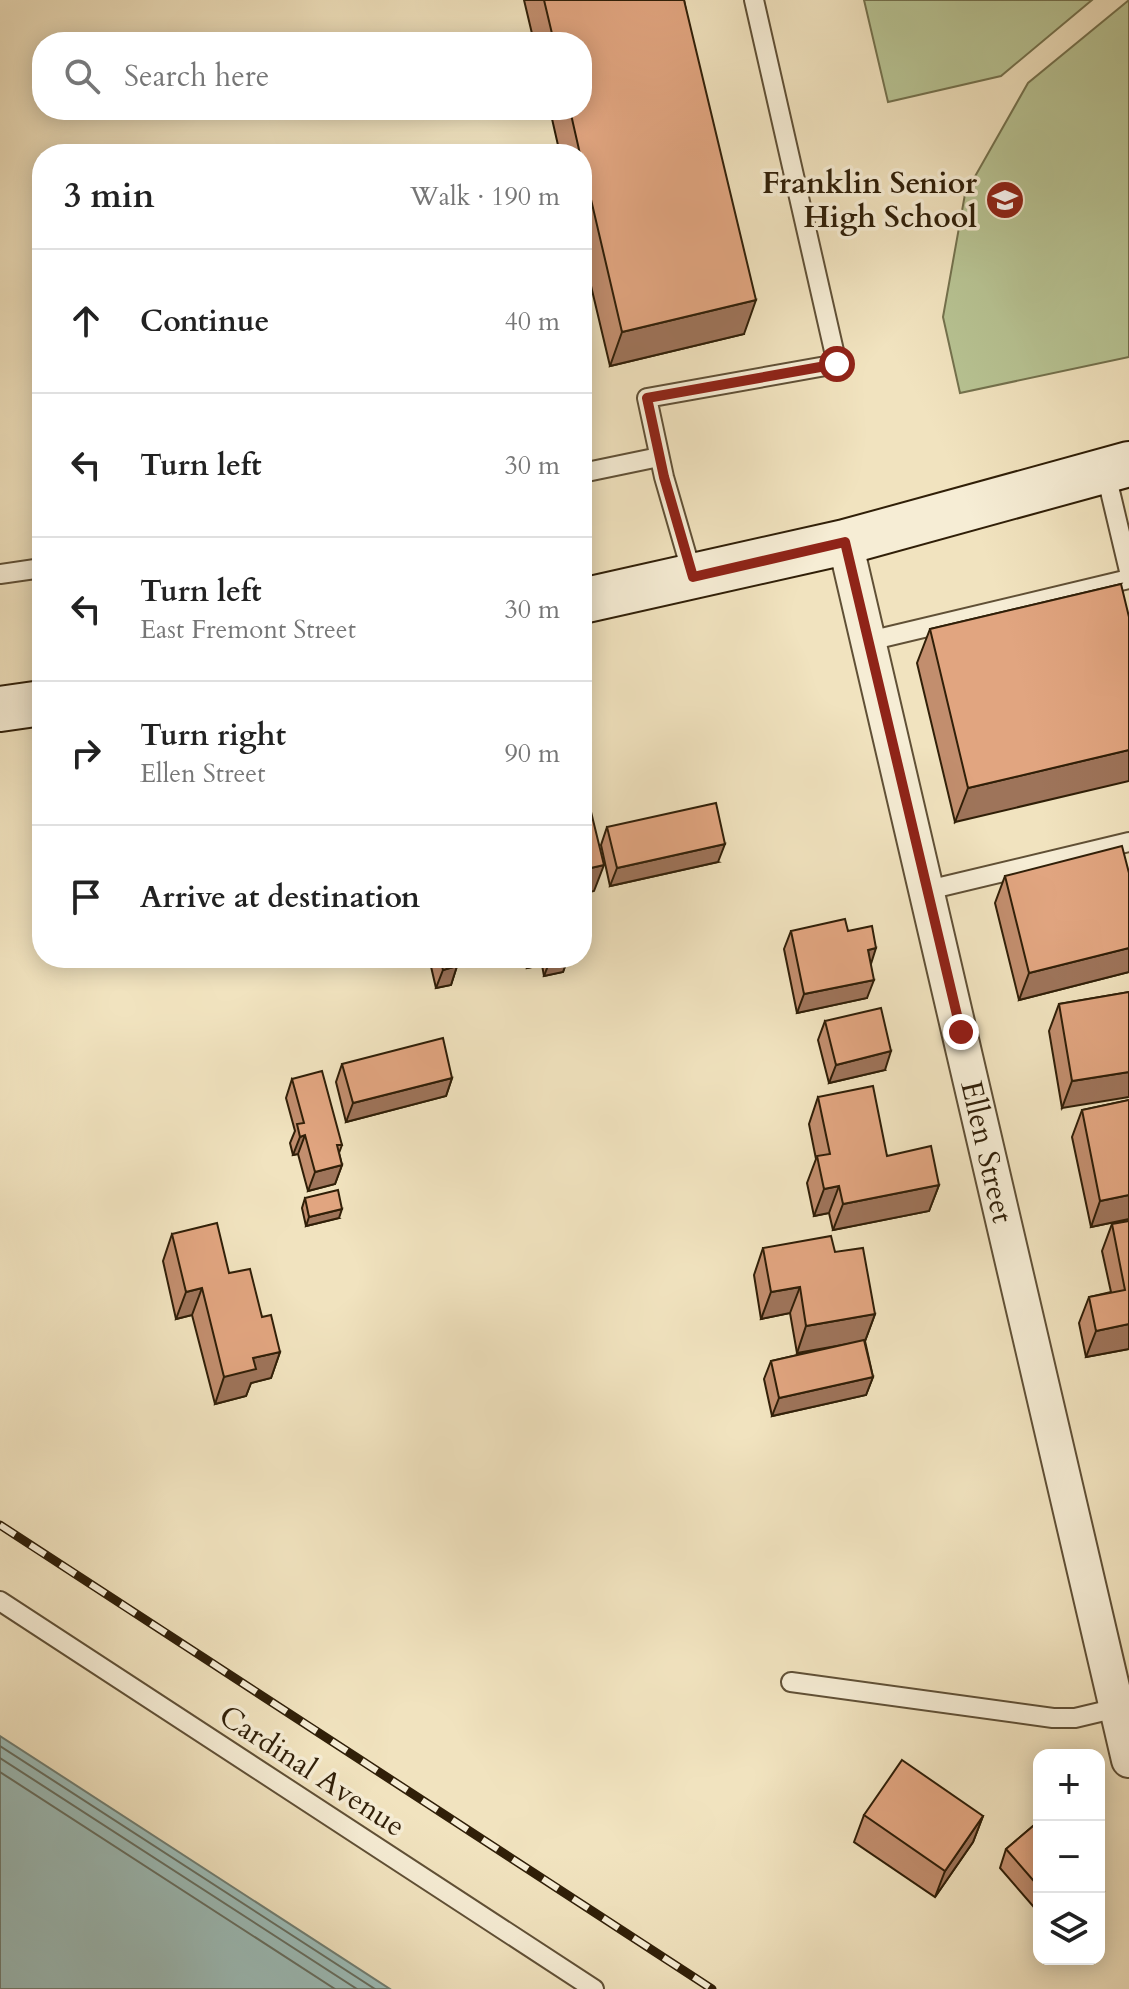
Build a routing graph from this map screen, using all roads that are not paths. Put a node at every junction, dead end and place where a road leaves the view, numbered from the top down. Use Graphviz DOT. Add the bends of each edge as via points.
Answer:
graph roads {
  1 [pos="754,0"];
  2 [pos="659,457"];
  3 [pos="1117,467"];
  4 [pos="592,471"];
  5 [pos="845,542"];
  6 [pos="32,569"];
  7 [pos="1129,571"];
  8 [pos="0,574"];
  9 [pos="693,577"];
  10 [pos="1129,579"];
  11 [pos="592,599"];
  12 [pos="869,641"];
  13 [pos="32,704"];
  14 [pos="0,709"];
  15 [pos="1129,842"];
  16 [pos="928,890"];
  17 [pos="0,1601"];
  18 [pos="791,1682"];
  19 [pos="1117,1708"];
  20 [pos="1129,1760"];
  21 [pos="594,1989"];
  1 -- 2 [label="lane" via="837,364 647,398"];
  2 -- 4 [label="lane"];
  2 -- 9 [label="lane"];
  3 -- 5 [label="main road"];
  3 -- 7 [label="lane"];
  5 -- 9 [label="main road"];
  5 -- 12 [label="street, Ellen Street"];
  6 -- 8 [label="lane"];
  9 -- 11 [label="main road"];
  10 -- 12 [label="lane"];
  12 -- 16 [label="street, Ellen Street"];
  13 -- 14 [label="main road"];
  15 -- 16 [label="lane"];
  16 -- 19 [label="street, Ellen Street"];
  17 -- 21 [label="lane, Cardinal Avenue"];
  18 -- 19 [label="lane" via="1053,1718"];
  19 -- 20 [label="street, Ellen Street"];
}
